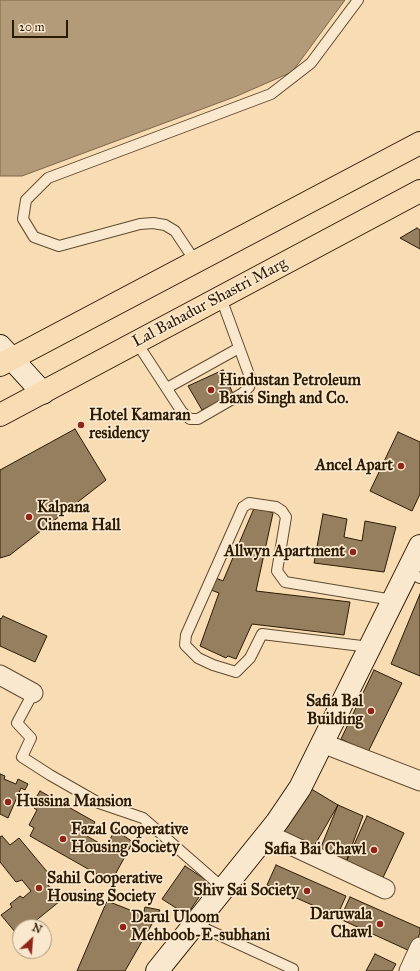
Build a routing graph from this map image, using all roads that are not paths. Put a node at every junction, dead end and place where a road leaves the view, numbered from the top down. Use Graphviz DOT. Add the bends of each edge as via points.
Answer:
graph roads {
  1 [pos="358,0"];
  2 [pos="420,143"];
  3 [pos="420,191"];
  4 [pos="195,261"];
  5 [pos="221,298"];
  6 [pos="137,342"];
  7 [pos="239,348"];
  8 [pos="4,356"];
  9 [pos="167,388"];
  10 [pos="43,393"];
  11 [pos="0,415"];
  12 [pos="420,546"];
  13 [pos="414,575"];
  14 [pos="393,600"];
  15 [pos="370,647"];
  16 [pos="0,674"];
  17 [pos="33,693"];
  18 [pos="322,743"];
  19 [pos="420,781"];
  20 [pos="267,834"];
  21 [pos="224,888"];
  22 [pos="385,889"];
  23 [pos="195,924"];
  24 [pos="420,947"];
  25 [pos="293,969"];
  26 [pos="157,971"];
  27 [pos="409,971"];
  1 -- 4 [label="lane" via="311,63 271,94 48,178 26,200 23,219 34,237 59,246 140,224 153,223 165,225 175,231"];
  2 -- 4 [label="main road"];
  3 -- 5 [label="main road, Lal Bahadur Shastri Marg"];
  4 -- 8 [label="main road"];
  5 -- 6 [label="main road, Lal Bahadur Shastri Marg"];
  5 -- 7 [label="lane"];
  6 -- 9 [label="lane"];
  6 -- 10 [label="main road, Lal Bahadur Shastri Marg"];
  7 -- 9 [label="lane"];
  7 -- 9 [label="lane" via="251,380 249,387 198,419 190,419 182,412"];
  8 -- 10 [label="street"];
  10 -- 11 [label="main road, Lal Bahadur Shastri Marg"];
  12 -- 13 [label="street"];
  13 -- 14 [label="street"];
  14 -- 15 [label="street"];
  14 -- 15 [label="lane" via="285,582 277,571 286,517 276,508 249,503 243,507 186,635 185,645 198,658 236,672 250,658 262,634"];
  15 -- 18 [label="street"];
  16 -- 17 [label="street"];
  17 -- 21 [label="lane" via="17,723 31,738 22,757 99,803 143,818"];
  18 -- 19 [label="street"];
  18 -- 20 [label="street" via="300,788"];
  20 -- 21 [label="street"];
  20 -- 22 [label="street"];
  21 -- 23 [label="street"];
  23 -- 25 [label="lane"];
  23 -- 26 [label="street"];
  24 -- 27 [label="street"];
}
